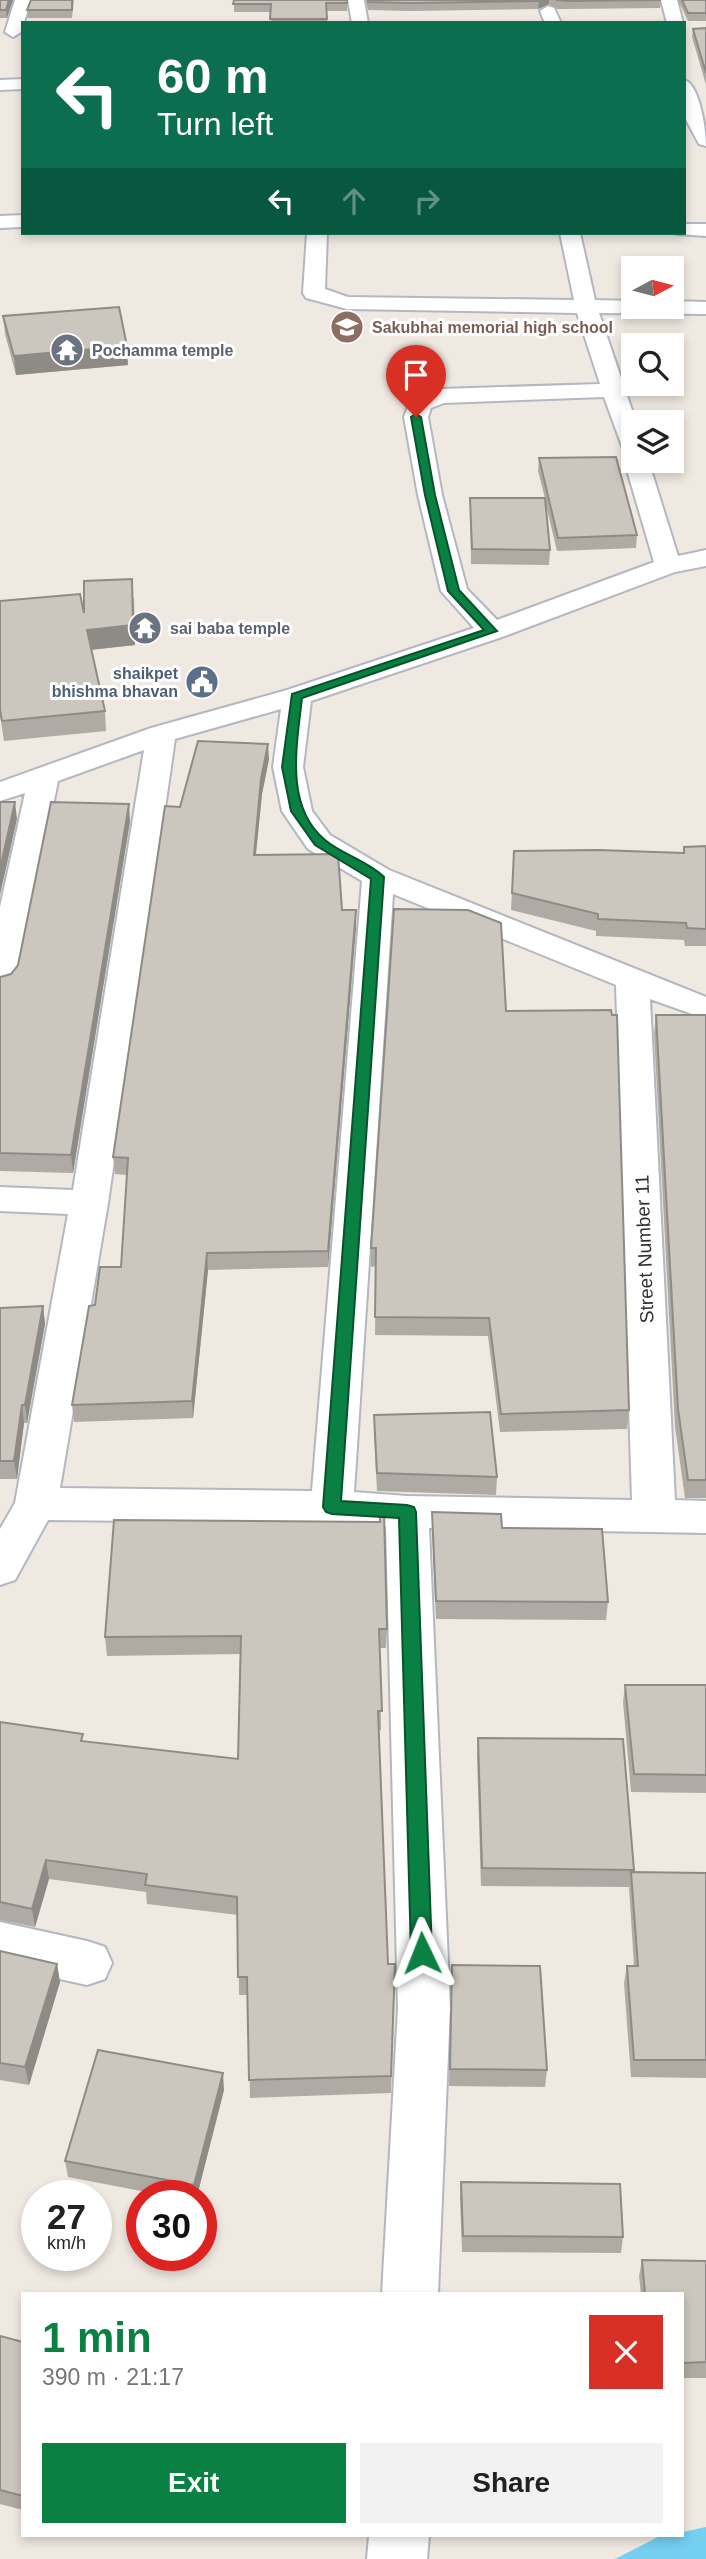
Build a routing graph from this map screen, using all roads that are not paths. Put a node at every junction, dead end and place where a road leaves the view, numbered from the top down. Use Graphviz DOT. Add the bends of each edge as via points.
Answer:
graph roads {
  1 [pos="23,0"];
  2 [pos="356,0"];
  3 [pos="669,0"];
  4 [pos="360,21"];
  5 [pos="675,21"];
  6 [pos="12,32"];
  7 [pos="21,84"];
  8 [pos="0,85"];
  9 [pos="686,93"];
  10 [pos="700,118"];
  11 [pos="706,143"];
  12 [pos="686,146"];
  13 [pos="21,221"];
  14 [pos="0,222"];
  15 [pos="686,230"];
  16 [pos="706,230"];
  17 [pos="317,235"];
  18 [pos="570,235"];
  19 [pos="586,306"];
  20 [pos="706,308"];
  21 [pos="615,390"];
  22 [pos="621,410"];
  23 [pos="640,473"];
  24 [pos="706,558"];
  25 [pos="668,566"];
  26 [pos="492,631"];
  27 [pos="296,696"];
  28 [pos="161,734"];
  29 [pos="44,776"];
  30 [pos="0,792"];
  31 [pos="378,877"];
  32 [pos="0,982"];
  33 [pos="634,982"];
  34 [pos="706,1009"];
  35 [pos="0,1199"];
  36 [pos="89,1203"];
  37 [pos="36,1504"];
  38 [pos="332,1507"];
  39 [pos="407,1512"];
  40 [pos="654,1516"];
  41 [pos="706,1517"];
  42 [pos="0,1568"];
  43 [pos="0,1944"];
  44 [pos="87,1963"];
  45 [pos="411,2292"];
  46 [pos="399,2537"];
  47 [pos="397,2559"];
  1 -- 6 [label="street"];
  2 -- 4 [label="street"];
  3 -- 5 [label="street"];
  7 -- 8 [label="street"];
  9 -- 10 [label="street"];
  10 -- 11 [label="street"];
  11 -- 12 [label="street"];
  13 -- 14 [label="street"];
  15 -- 16 [label="street"];
  17 -- 19 [label="street" via="314,293 347,303"];
  18 -- 19 [label="street"];
  19 -- 20 [label="street"];
  19 -- 21 [label="street"];
  21 -- 22 [label="street"];
  21 -- 26 [label="street" via="440,396 422,404 416,417 454,591"];
  23 -- 25 [label="street"];
  24 -- 25 [label="street"];
  25 -- 26 [label="street"];
  26 -- 27 [label="street"];
  27 -- 28 [label="street"];
  27 -- 31 [label="street" via="288,767 297,811 319,842"];
  28 -- 29 [label="street"];
  28 -- 36 [label="street"];
  29 -- 30 [label="street"];
  29 -- 32 [label="street"];
  31 -- 33 [label="street"];
  31 -- 38 [label="street"];
  33 -- 34 [label="street"];
  33 -- 40 [label="street, Street Number 11"];
  35 -- 36 [label="street"];
  36 -- 37 [label="street"];
  37 -- 38 [label="street"];
  37 -- 42 [label="street"];
  38 -- 39 [label="street"];
  39 -- 40 [label="street"];
  39 -- 45 [label="street" via="424,2008"];
  40 -- 41 [label="street"];
  43 -- 44 [label="street"];
  46 -- 47 [label="street"];
}
